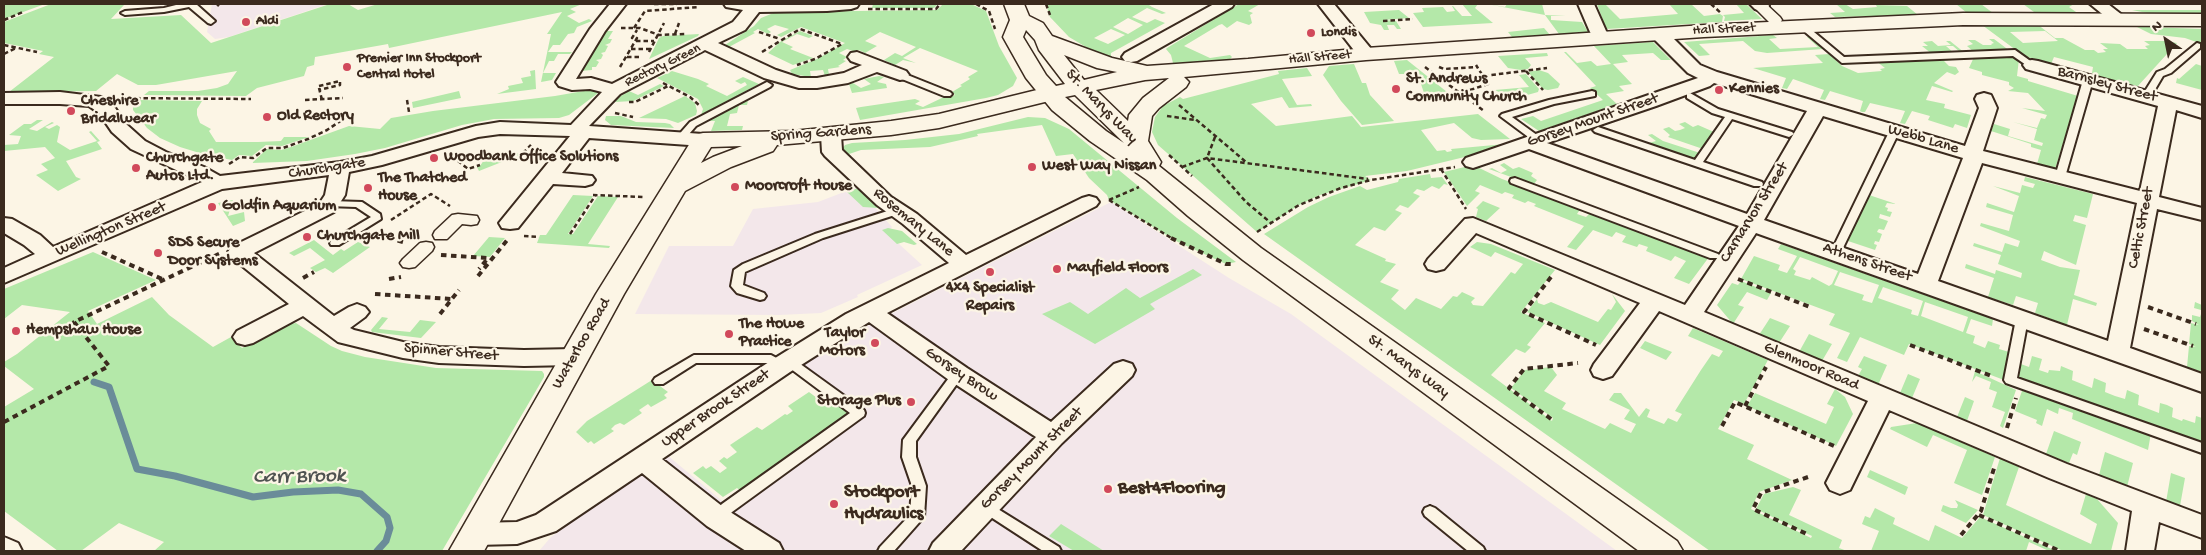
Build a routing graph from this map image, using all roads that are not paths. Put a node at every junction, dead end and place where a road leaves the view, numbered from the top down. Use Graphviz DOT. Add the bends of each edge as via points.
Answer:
graph roads {
  1 [pos="190,4"];
  2 [pos="732,4"];
  3 [pos="1226,4"];
  4 [pos="1326,4"];
  5 [pos="1586,4"];
  6 [pos="2098,4"];
  7 [pos="623,5"];
  8 [pos="857,5"];
  9 [pos="1759,5"];
  10 [pos="754,7"];
  11 [pos="1017,12"];
  12 [pos="125,13"];
  13 [pos="2118,18"];
  14 [pos="1775,20"];
  15 [pos="2202,20"];
  16 [pos="211,21"];
  17 [pos="1802,25"];
  18 [pos="1659,34"];
  19 [pos="1603,38"];
  20 [pos="1045,40"];
  21 [pos="706,44"];
  22 [pos="2197,46"];
  23 [pos="1366,54"];
  24 [pos="857,57"];
  25 [pos="1145,59"];
  26 [pos="2032,64"];
  27 [pos="877,65"];
  28 [pos="1248,66"];
  29 [pos="900,75"];
  30 [pos="1711,76"];
  31 [pos="769,80"];
  32 [pos="2088,80"];
  33 [pos="614,90"];
  34 [pos="1175,91"];
  35 [pos="1084,93"];
  36 [pos="947,94"];
  37 [pos="1592,94"];
  38 [pos="1690,96"];
  39 [pos="2147,96"];
  40 [pos="4,98"];
  41 [pos="1055,99"];
  42 [pos="1984,100"];
  43 [pos="2168,102"];
  44 [pos="1818,109"];
  45 [pos="2202,112"];
  46 [pos="1730,116"];
  47 [pos="1598,130"];
  48 [pos="579,132"];
  49 [pos="1894,132"];
  50 [pos="1789,134"];
  51 [pos="831,135"];
  52 [pos="793,138"];
  53 [pos="691,140"];
  54 [pos="1136,141"];
  55 [pos="1535,141"];
  56 [pos="1972,154"];
  57 [pos="1473,162"];
  58 [pos="1698,163"];
  59 [pos="340,168"];
  60 [pos="1160,170"];
  61 [pos="2060,177"];
  62 [pos="548,178"];
  63 [pos="1515,181"];
  64 [pos="217,183"];
  65 [pos="1758,184"];
  66 [pos="588,185"];
  67 [pos="676,186"];
  68 [pos="2147,200"];
  69 [pos="1099,201"];
  70 [pos="331,204"];
  71 [pos="898,211"];
  72 [pos="2202,214"];
  73 [pos="464,219"];
  74 [pos="510,223"];
  75 [pos="1752,223"];
  76 [pos="4,224"];
  77 [pos="441,235"];
  78 [pos="335,243"];
  79 [pos="1836,252"];
  80 [pos="51,256"];
  81 [pos="1714,256"];
  82 [pos="1436,264"];
  83 [pos="964,265"];
  84 [pos="4,276"];
  85 [pos="1926,284"];
  86 [pos="760,296"];
  87 [pos="1654,301"];
  88 [pos="301,302"];
  89 [pos="872,310"];
  90 [pos="357,312"];
  91 [pos="1690,315"];
  92 [pos="2022,319"];
  93 [pos="333,328"];
  94 [pos="245,337"];
  95 [pos="2117,353"];
  96 [pos="574,357"];
  97 [pos="1603,359"];
  98 [pos="785,363"];
  99 [pos="1123,370"];
  100 [pos="958,374"];
  101 [pos="659,381"];
  102 [pos="2202,383"];
  103 [pos="1883,397"];
  104 [pos="1053,436"];
  105 [pos="2202,448"];
  106 [pos="642,458"];
  107 [pos="1840,483"];
  108 [pos="985,506"];
  109 [pos="2147,507"];
  110 [pos="1430,512"];
  111 [pos="717,518"];
  112 [pos="2202,527"];
  113 [pos="471,543"];
  114 [pos="4,549"];
  115 [pos="885,550"];
  116 [pos="8,551"];
  117 [pos="769,551"];
  118 [pos="943,551"];
  119 [pos="1054,551"];
  120 [pos="1478,551"];
  121 [pos="1665,551"];
  122 [pos="2140,551"];
  1 -- 12 [label="lane"];
  1 -- 16 [label="lane"];
  2 -- 10 [label="street"];
  3 -- 25 [label="street"];
  4 -- 23 [label="street"];
  5 -- 19 [label="street"];
  6 -- 13 [label="street"];
  7 -- 33 [label="street" via="599,28 565,82 590,83"];
  8 -- 10 [label="street"];
  9 -- 14 [label="street"];
  10 -- 21 [label="street, Rectory Green" via="742,24"];
  11 -- 20 [label="main road, St. Marys Way" via="1036,27"];
  11 -- 41 [label="main road, St. Marys Way" via="1013,37 1037,78"];
  13 -- 15 [label="main road, Hall Street"];
  13 -- 17 [label="main road, Hall Street" via="1955,19"];
  17 -- 18 [label="main road, Hall Street"];
  17 -- 26 [label="lane, Barnsley Street" via="1842,60 2015,53"];
  18 -- 19 [label="main road, Hall Street"];
  18 -- 30 [label="street, Webb Lane" via="1694,69"];
  19 -- 23 [label="main road, Hall Street"];
  20 -- 25 [label="main road, St. Marys Way" via="1105,62"];
  20 -- 35 [label="main road, St. Marys Way" via="1046,46"];
  21 -- 31 [label="street" via="743,62"];
  21 -- 33 [label="street, Rectory Green"];
  22 -- 39 [label="lane" via="2160,74"];
  23 -- 28 [label="main road, Hall Street"];
  24 -- 27 [label="street"];
  25 -- 28 [label="main road, Hall Street"];
  25 -- 35 [label="main road, Hall Street"];
  26 -- 32 [label="street, Barnsley Street"];
  27 -- 29 [label="street"];
  27 -- 31 [label="street" via="848,78 811,84"];
  28 -- 34 [label="main road, Hall Street"];
  29 -- 36 [label="lane"];
  30 -- 44 [label="street, Webb Lane"];
  30 -- 55 [label="street, Gorsey Mount Street" via="1704,82"];
  31 -- 53 [label="lane" via="693,124"];
  32 -- 39 [label="street, Barnsley Street"];
  32 -- 61 [label="lane"];
  33 -- 48 [label="street, Rectory Green" via="580,125"];
  34 -- 35 [label="main road, Hall Street"];
  34 -- 54 [label="main road" via="1151,102 1141,114"];
  35 -- 41 [label="main road, Hall Street"];
  35 -- 54 [label="main road, St. Marys Way"];
  37 -- 55 [label="lane" via="1505,116"];
  38 -- 46 [label="lane"];
  39 -- 43 [label="street, Barnsley Street"];
  40 -- 64 [label="street" via="66,98 94,102 106,109 119,128 138,144"];
  41 -- 51 [label="main road, Spring Gardens" via="983,120 939,120"];
  41 -- 60 [label="main road, St. Marys Way" via="1098,136"];
  42 -- 56 [label="street" via="1988,108"];
  43 -- 45 [label="street, Barnsley Street"];
  43 -- 68 [label="street, Celtic Street"];
  44 -- 49 [label="street, Webb Lane"];
  44 -- 75 [label="street, Carnarvon Street"];
  46 -- 50 [label="lane"];
  46 -- 58 [label="lane"];
  47 -- 58 [label="lane"];
  48 -- 53 [label="street, Churchgate"];
  48 -- 59 [label="street, Churchgate" via="500,128"];
  48 -- 62 [label="street, Rectory Green" via="579,140"];
  49 -- 56 [label="street, Webb Lane"];
  49 -- 79 [label="lane"];
  51 -- 52 [label="main road, Spring Gardens"];
  51 -- 71 [label="street, Rosemary Lane" via="832,152"];
  52 -- 53 [label="main road, Spring Gardens"];
  52 -- 67 [label="main road" via="729,159"];
  53 -- 67 [label="main road, Waterloo Road"];
  54 -- 60 [label="main road, St. Marys Way"];
  55 -- 57 [label="street, Gorsey Mount Street"];
  55 -- 75 [label="street, Athens Street" via="1542,149"];
  56 -- 61 [label="street, Webb Lane"];
  56 -- 85 [label="street" via="1972,162"];
  58 -- 65 [label="lane"];
  59 -- 64 [label="street, Churchgate"];
  59 -- 70 [label="street"];
  60 -- 121 [label="main road, St. Marys Way" via="1197,211 1252,254"];
  61 -- 68 [label="street, Webb Lane"];
  62 -- 66 [label="street"];
  62 -- 74 [label="street, Rectory Green"];
  63 -- 81 [label="lane"];
  64 -- 80 [label="street, Wellington Street"];
  67 -- 96 [label="main road, Waterloo Road"];
  68 -- 72 [label="street, Webb Lane"];
  68 -- 95 [label="street, Celtic Street"];
  69 -- 83 [label="street, Upper Brook Street"];
  70 -- 78 [label="lane" via="358,204 376,216 376,219"];
  70 -- 88 [label="street, Spinner Street" via="322,213 239,252"];
  71 -- 83 [label="street, Rosemary Lane"];
  71 -- 86 [label="lane" via="818,236 740,270 737,286"];
  73 -- 77 [label="street"];
  75 -- 79 [label="street, Athens Street"];
  75 -- 91 [label="street, Carnarvon Street"];
  76 -- 80 [label="street" via="32,240"];
  79 -- 85 [label="street, Athens Street"];
  80 -- 84 [label="street, Wellington Street"];
  82 -- 87 [label="street, Glenmoor Road" via="1472,224"];
  83 -- 89 [label="street, Upper Brook Street"];
  85 -- 92 [label="street, Athens Street"];
  87 -- 91 [label="street, Glenmoor Road"];
  87 -- 97 [label="street"];
  88 -- 93 [label="street, Spinner Street"];
  88 -- 94 [label="street"];
  89 -- 98 [label="street, Upper Brook Street"];
  89 -- 100 [label="street, Gorsey Brow" via="878,318"];
  90 -- 93 [label="street"];
  91 -- 103 [label="street, Glenmoor Road"];
  92 -- 95 [label="street, Athens Street"];
  92 -- 105 [label="lane" via="2010,380"];
  93 -- 96 [label="street, Spinner Street" via="346,336 375,345 438,355"];
  95 -- 102 [label="street, Athens Street"];
  96 -- 113 [label="main road, Waterloo Road"];
  98 -- 101 [label="lane" via="771,359 694,359"];
  98 -- 106 [label="street, Upper Brook Street"];
  98 -- 111 [label="lane" via="859,413"];
  99 -- 104 [label="street, Gorsey Mount Street"];
  100 -- 104 [label="street, Gorsey Brow"];
  100 -- 115 [label="lane" via="910,440 909,457 919,486 917,517"];
  103 -- 107 [label="street"];
  103 -- 109 [label="street, Glenmoor Road"];
  104 -- 108 [label="street, Gorsey Mount Street"];
  106 -- 111 [label="street"];
  106 -- 113 [label="street, Upper Brook Street" via="546,523"];
  108 -- 118 [label="street, Gorsey Mount Street"];
  108 -- 119 [label="lane"];
  109 -- 112 [label="street, Glenmoor Road"];
  109 -- 122 [label="street"];
  110 -- 120 [label="lane"];
  111 -- 117 [label="street"];
  114 -- 116 [label="street"];
}
